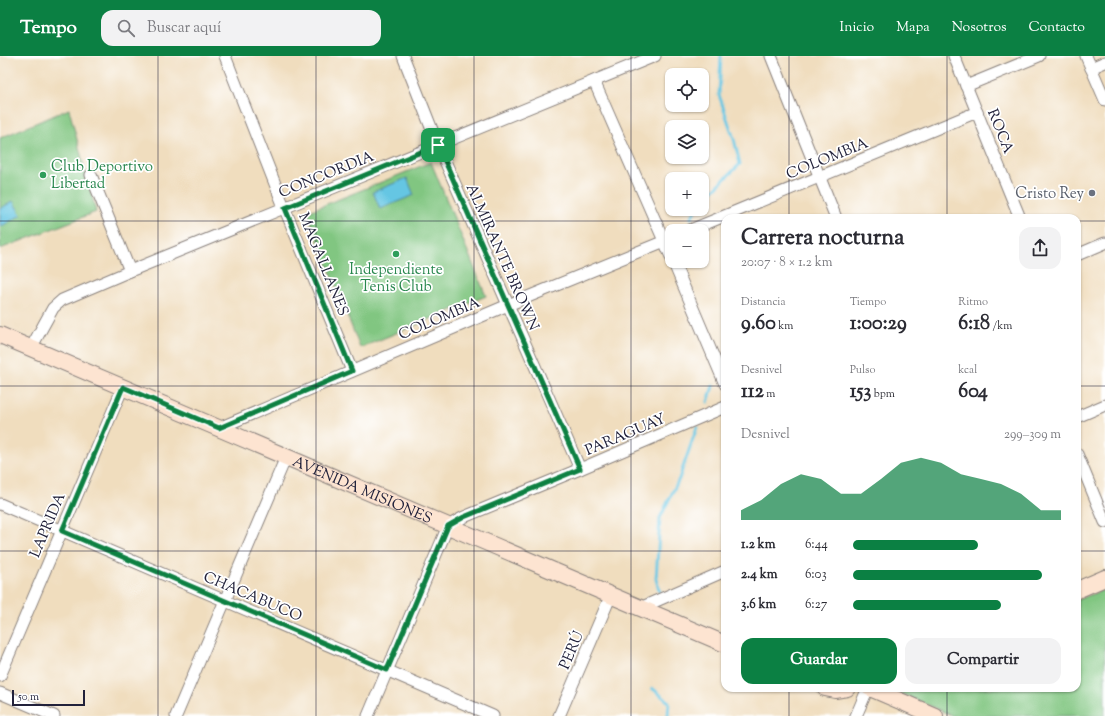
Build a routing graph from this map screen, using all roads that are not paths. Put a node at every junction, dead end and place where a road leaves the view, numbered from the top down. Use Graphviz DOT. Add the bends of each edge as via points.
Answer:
graph roads {
  1 [pos="225,56"];
  2 [pos="403,56"];
  3 [pos="652,56"];
  4 [pos="771,56"];
  5 [pos="954,56"];
  6 [pos="1039,56"];
  7 [pos="1086,56"];
  8 [pos="1105,62"];
  9 [pos="1091,68"];
  10 [pos="594,81"];
  11 [pos="966,86"];
  12 [pos="1105,100"];
  13 [pos="977,112"];
  14 [pos="438,145"];
  15 [pos="91,175"];
  16 [pos="820,177"];
  17 [pos="285,208"];
  18 [pos="730,214"];
  19 [pos="834,214"];
  20 [pos="1018,214"];
  21 [pos="721,218"];
  22 [pos="705,224"];
  23 [pos="665,233"];
  24 [pos="665,240"];
  25 [pos="1105,243"];
  26 [pos="1081,253"];
  27 [pos="675,268"];
  28 [pos="130,271"];
  29 [pos="508,305"];
  30 [pos="0,335"];
  31 [pos="31,348"];
  32 [pos="352,371"];
  33 [pos="721,375"];
  34 [pos="123,387"];
  35 [pos="1105,405"];
  36 [pos="721,409"];
  37 [pos="1081,414"];
  38 [pos="219,428"];
  39 [pos="286,457"];
  40 [pos="1081,464"];
  41 [pos="580,469"];
  42 [pos="0,504"];
  43 [pos="1105,522"];
  44 [pos="448,526"];
  45 [pos="62,531"];
  46 [pos="721,573"];
  47 [pos="1105,578"];
  48 [pos="1081,588"];
  49 [pos="611,595"];
  50 [pos="225,601"];
  51 [pos="640,608"];
  52 [pos="721,642"];
  53 [pos="387,670"];
  54 [pos="0,676"];
  55 [pos="867,692"];
  56 [pos="878,692"];
  57 [pos="0,693"];
  58 [pos="54,716"];
  59 [pos="176,716"];
  60 [pos="368,716"];
  61 [pos="493,716"];
  62 [pos="559,716"];
  63 [pos="856,716"];
  64 [pos="935,716"];
  1 -- 17 [label="street, MAGALLANES"];
  2 -- 14 [label="street, ALMIRANTE BROWN"];
  3 -- 10 [label="street, CONCORDIA"];
  4 -- 16 [label="street"];
  5 -- 11 [label="street, ROCA"];
  6 -- 11 [label="street"];
  7 -- 9 [label="street"];
  8 -- 9 [label="street"];
  9 -- 12 [label="street"];
  10 -- 14 [label="street, CONCORDIA"];
  10 -- 23 [label="street"];
  11 -- 13 [label="street, ROCA"];
  13 -- 16 [label="street, COLOMBIA"];
  13 -- 20 [label="street, ROCA"];
  14 -- 17 [label="street, CONCORDIA"];
  14 -- 29 [label="street, ALMIRANTE BROWN"];
  15 -- 28 [label="street"];
  16 -- 18 [label="street, COLOMBIA"];
  16 -- 19 [label="street"];
  17 -- 28 [label="street, CONCORDIA"];
  17 -- 32 [label="street, MAGALLANES"];
  21 -- 22 [label="street, COLOMBIA"];
  24 -- 29 [label="street, COLOMBIA"];
  25 -- 26 [label="street"];
  27 -- 33 [label="street"];
  28 -- 31 [label="street, CONCORDIA" via="62,300 53,308"];
  29 -- 32 [label="street, COLOMBIA"];
  29 -- 41 [label="street, ALMIRANTE BROWN"];
  30 -- 31 [label="main road, AVENIDA MISIONES"];
  31 -- 34 [label="main road, AVENIDA MISIONES"];
  32 -- 38 [label="street, COLOMBIA"];
  34 -- 38 [label="main road, AVENIDA MISIONES"];
  34 -- 45 [label="street, LAPRIDA"];
  35 -- 37 [label="street"];
  36 -- 41 [label="street, PARAGUAY"];
  38 -- 39 [label="main road, AVENIDA MISIONES"];
  39 -- 44 [label="main road, AVENIDA MISIONES"];
  39 -- 50 [label="street"];
  40 -- 43 [label="street"];
  41 -- 44 [label="street, PARAGUAY"];
  42 -- 45 [label="street, CHACABUCO"];
  44 -- 49 [label="main road, AVENIDA MISIONES"];
  44 -- 53 [label="street"];
  45 -- 50 [label="street, CHACABUCO"];
  45 -- 54 [label="street, LAPRIDA"];
  46 -- 51 [label="street"];
  47 -- 48 [label="main road"];
  49 -- 51 [label="main road, AVENIDA MISIONES"];
  49 -- 62 [label="street, PERÚ"];
  50 -- 53 [label="street, CHACABUCO"];
  50 -- 59 [label="street"];
  51 -- 52 [label="main road, AVENIDA MISIONES"];
  53 -- 60 [label="street"];
  53 -- 61 [label="street, CHACABUCO"];
  55 -- 63 [label="street"];
  56 -- 64 [label="main road"];
  57 -- 58 [label="street"];
}
